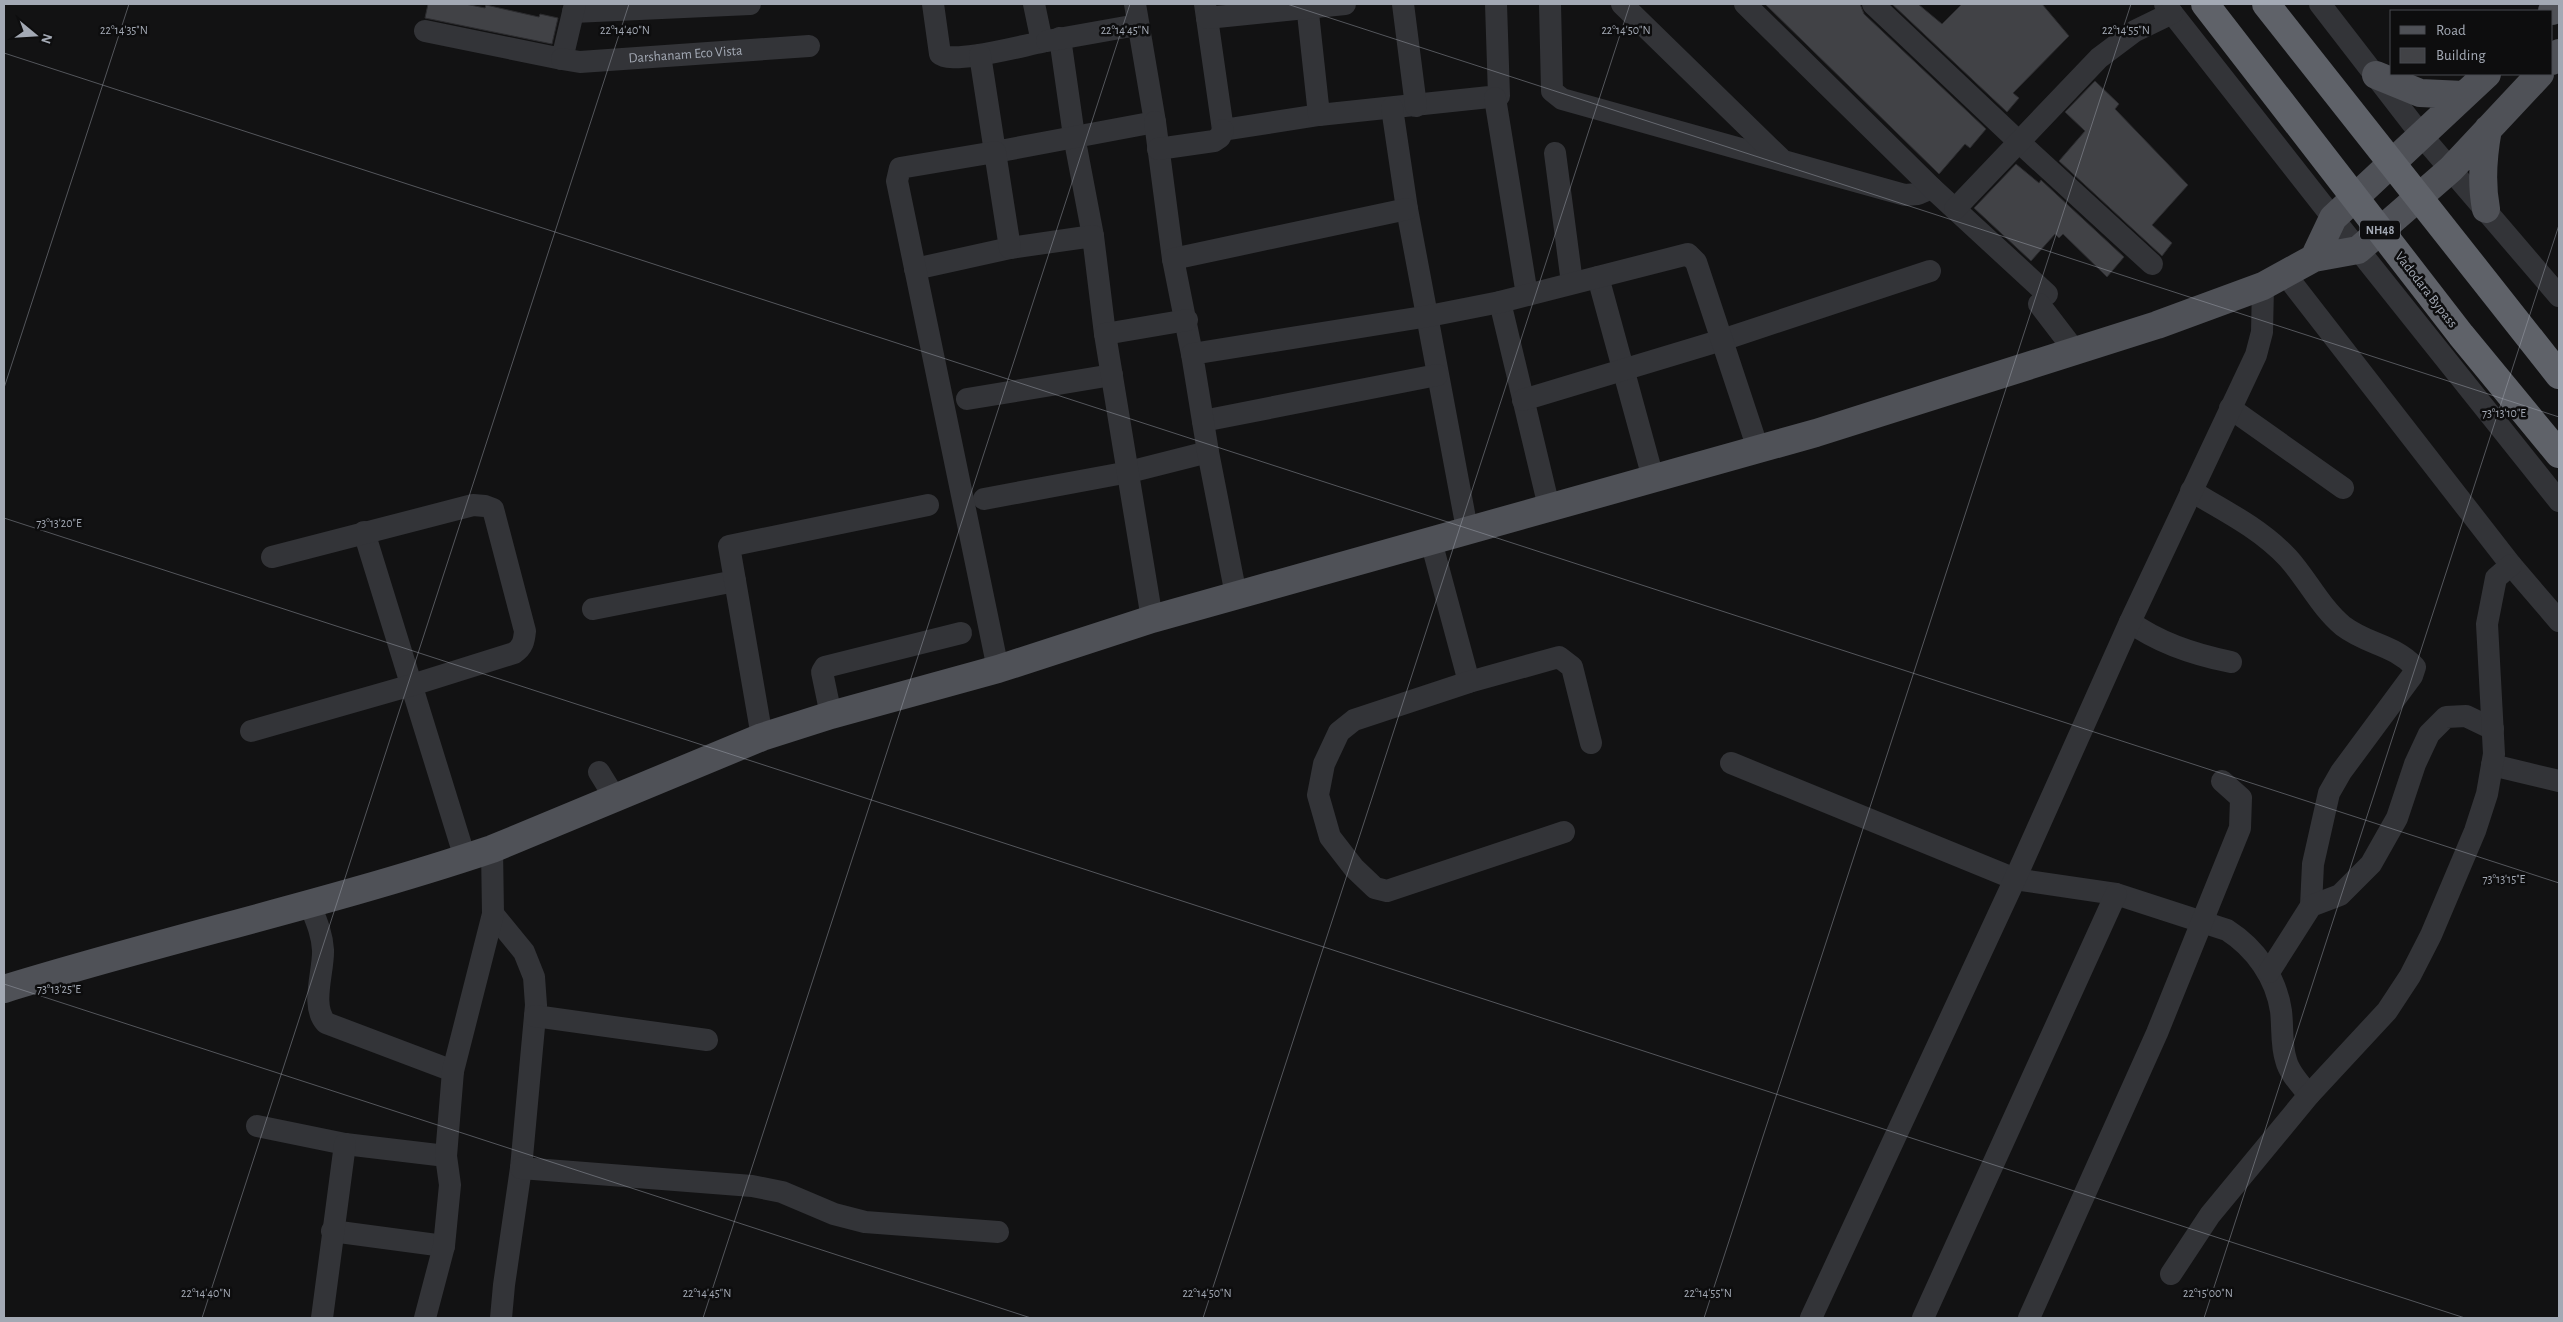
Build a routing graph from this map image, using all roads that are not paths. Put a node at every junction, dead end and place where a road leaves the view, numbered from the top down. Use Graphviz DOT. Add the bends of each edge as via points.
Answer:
graph roads {
  1 [pos="750,4"];
  2 [pos="932,4"];
  3 [pos="1034,4"];
  4 [pos="1345,4"];
  5 [pos="1403,4"];
  6 [pos="1496,4"];
  7 [pos="1550,4"];
  8 [pos="1622,4"];
  9 [pos="1746,4"];
  10 [pos="1874,4"];
  11 [pos="2206,4"];
  12 [pos="2266,4"];
  13 [pos="2320,4"];
  14 [pos="686,5"];
  15 [pos="1308,5"];
  16 [pos="574,8"];
  17 [pos="2168,8"];
  18 [pos="1206,11"];
  19 [pos="1136,14"];
  20 [pos="424,31"];
  21 [pos="1051,40"];
  22 [pos="808,46"];
  23 [pos="980,55"];
  24 [pos="562,59"];
  25 [pos="2376,75"];
  26 [pos="2486,75"];
  27 [pos="2539,75"];
  28 [pos="2464,96"];
  29 [pos="1495,98"];
  30 [pos="1416,106"];
  31 [pos="1392,108"];
  32 [pos="1319,115"];
  33 [pos="1155,122"];
  34 [pos="2488,129"];
  35 [pos="1224,130"];
  36 [pos="1074,136"];
  37 [pos="2422,136"];
  38 [pos="2019,142"];
  39 [pos="1158,149"];
  40 [pos="995,152"];
  41 [pos="1555,153"];
  42 [pos="1782,161"];
  43 [pos="2451,169"];
  44 [pos="1932,188"];
  45 [pos="1407,209"];
  46 [pos="1955,209"];
  47 [pos="2486,210"];
  48 [pos="2333,218"];
  49 [pos="1093,236"];
  50 [pos="1010,248"];
  51 [pos="2358,250"];
  52 [pos="2314,258"];
  53 [pos="1173,259"];
  54 [pos="2152,264"];
  55 [pos="916,269"];
  56 [pos="1930,271"];
  57 [pos="1598,277"];
  58 [pos="2274,280"];
  59 [pos="1572,283"];
  60 [pos="1527,295"];
  61 [pos="2559,296"];
  62 [pos="1500,302"];
  63 [pos="1429,316"];
  64 [pos="1187,320"];
  65 [pos="1105,334"];
  66 [pos="1722,340"];
  67 [pos="2075,351"];
  68 [pos="1192,354"];
  69 [pos="1624,370"];
  70 [pos="1112,375"];
  71 [pos="1437,375"];
  72 [pos="2559,375"];
  73 [pos="967,399"];
  74 [pos="1523,400"];
  75 [pos="2230,408"];
  76 [pos="1203,421"];
  77 [pos="1758,449"];
  78 [pos="1208,452"];
  79 [pos="2559,454"];
  80 [pos="1129,472"];
  81 [pos="1653,478"];
  82 [pos="2344,488"];
  83 [pos="2191,491"];
  84 [pos="984,499"];
  85 [pos="2559,501"];
  86 [pos="928,504"];
  87 [pos="1549,508"];
  88 [pos="1467,529"];
  89 [pos="364,532"];
  90 [pos="1430,540"];
  91 [pos="272,557"];
  92 [pos="2512,565"];
  93 [pos="735,582"];
  94 [pos="1236,595"];
  95 [pos="593,609"];
  96 [pos="1152,618"];
  97 [pos="2559,621"];
  98 [pos="2130,622"];
  99 [pos="962,633"];
  100 [pos="2231,662"];
  101 [pos="998,669"];
  102 [pos="1469,682"];
  103 [pos="412,686"];
  104 [pos="830,715"];
  105 [pos="2492,729"];
  106 [pos="251,731"];
  107 [pos="762,737"];
  108 [pos="1590,744"];
  109 [pos="1730,763"];
  110 [pos="2492,765"];
  111 [pos="598,772"];
  112 [pos="2222,781"];
  113 [pos="2559,781"];
  114 [pos="615,798"];
  115 [pos="1564,832"];
  116 [pos="492,849"];
  117 [pos="465,858"];
  118 [pos="2015,879"];
  119 [pos="2116,894"];
  120 [pos="310,905"];
  121 [pos="2311,906"];
  122 [pos="493,914"];
  123 [pos="2201,922"];
  124 [pos="2269,972"];
  125 [pos="4,989"];
  126 [pos="534,1016"];
  127 [pos="708,1040"];
  128 [pos="453,1071"];
  129 [pos="2309,1095"];
  130 [pos="257,1126"];
  131 [pos="345,1144"];
  132 [pos="446,1156"];
  133 [pos="521,1168"];
  134 [pos="332,1231"];
  135 [pos="998,1232"];
  136 [pos="444,1246"];
  137 [pos="2171,1274"];
  138 [pos="322,1318"];
  139 [pos="426,1318"];
  140 [pos="501,1318"];
  141 [pos="1810,1318"];
  142 [pos="1923,1318"];
  143 [pos="2029,1318"];
  1 -- 14 [label="street"];
  2 -- 23 [label="street" via="942,57"];
  3 -- 21 [label="street"];
  4 -- 15 [label="street"];
  5 -- 30 [label="street"];
  6 -- 29 [label="street" via="1500,93"];
  7 -- 42 [label="street" via="1552,90 1555,95"];
  8 -- 42 [label="street"];
  9 -- 44 [label="street"];
  10 -- 38 [label="street"];
  11 -- 79 [label="highway, Vadodara Bypass / NH48, bridge" via="2462,335"];
  12 -- 72 [label="highway, bridge"];
  13 -- 25 [label="street"];
  14 -- 16 [label="street"];
  15 -- 18 [label="street"];
  15 -- 32 [label="street"];
  16 -- 24 [label="street"];
  17 -- 38 [label="street" via="2115,45"];
  17 -- 48 [label="street"];
  18 -- 35 [label="street"];
  19 -- 21 [label="street"];
  19 -- 33 [label="street"];
  20 -- 24 [label="street, Darshanam Eco Vista"];
  21 -- 23 [label="street"];
  21 -- 36 [label="street"];
  22 -- 24 [label="street, Darshanam Eco Vista" via="580,62"];
  23 -- 40 [label="street"];
  25 -- 28 [label="main road" via="2420,93"];
  25 -- 37 [label="street"];
  26 -- 28 [label="main road"];
  27 -- 34 [label="main road"];
  28 -- 37 [label="main road"];
  29 -- 30 [label="street"];
  29 -- 60 [label="street"];
  30 -- 31 [label="street"];
  31 -- 32 [label="street"];
  31 -- 45 [label="street"];
  32 -- 35 [label="street"];
  33 -- 36 [label="street"];
  33 -- 39 [label="street"];
  34 -- 43 [label="main road"];
  34 -- 47 [label="main road" via="2483,187"];
  35 -- 39 [label="street" via="1214,141"];
  36 -- 40 [label="street"];
  36 -- 49 [label="street"];
  37 -- 43 [label="street"];
  37 -- 48 [label="main road"];
  38 -- 46 [label="street"];
  38 -- 54 [label="street"];
  39 -- 53 [label="street"];
  40 -- 50 [label="street"];
  40 -- 55 [label="street" via="900,168 897,181"];
  41 -- 59 [label="street"];
  42 -- 44 [label="street" via="1905,195"];
  43 -- 47 [label="street"];
  43 -- 51 [label="main road"];
  44 -- 46 [label="street"];
  45 -- 53 [label="street"];
  45 -- 63 [label="street"];
  46 -- 67 [label="street" via="2043,299"];
  47 -- 61 [label="street"];
  48 -- 51 [label="street"];
  48 -- 52 [label="main road"];
  49 -- 50 [label="street"];
  49 -- 65 [label="street"];
  50 -- 55 [label="street"];
  51 -- 52 [label="main road"];
  51 -- 85 [label="street"];
  52 -- 58 [label="main road"];
  53 -- 64 [label="street"];
  55 -- 101 [label="street"];
  56 -- 66 [label="street"];
  57 -- 59 [label="street"];
  57 -- 66 [label="street" via="1688,254 1692,257"];
  57 -- 69 [label="street"];
  58 -- 67 [label="main road" via="2157,325"];
  58 -- 75 [label="street" via="2256,355"];
  58 -- 92 [label="street"];
  59 -- 60 [label="street"];
  60 -- 62 [label="street"];
  62 -- 63 [label="street"];
  62 -- 74 [label="street"];
  63 -- 68 [label="street"];
  63 -- 71 [label="street"];
  64 -- 65 [label="street"];
  64 -- 68 [label="street"];
  65 -- 70 [label="street"];
  66 -- 69 [label="street"];
  66 -- 77 [label="street"];
  67 -- 77 [label="main road"];
  68 -- 76 [label="street"];
  69 -- 74 [label="street"];
  69 -- 81 [label="street"];
  70 -- 73 [label="street"];
  70 -- 80 [label="street"];
  71 -- 76 [label="street"];
  71 -- 88 [label="street"];
  74 -- 87 [label="street"];
  75 -- 82 [label="street"];
  75 -- 83 [label="street"];
  76 -- 78 [label="street"];
  77 -- 81 [label="main road"];
  78 -- 80 [label="street"];
  78 -- 94 [label="street"];
  80 -- 84 [label="street"];
  80 -- 96 [label="street"];
  81 -- 87 [label="main road"];
  83 -- 98 [label="street"];
  83 -- 121 [label="street" via="2265,535 2289,559 2342,625 2361,638 2403,654 2415,667 2412,676 2328,793 2313,864"];
  86 -- 93 [label="street" via="732,544 729,548"];
  87 -- 88 [label="main road"];
  88 -- 90 [label="main road"];
  89 -- 91 [label="street"];
  89 -- 103 [label="street"];
  89 -- 103 [label="street" via="473,505 492,510 525,631 521,648"];
  90 -- 94 [label="main road"];
  90 -- 102 [label="street"];
  92 -- 97 [label="street"];
  92 -- 105 [label="street" via="2496,578 2487,624"];
  93 -- 95 [label="street"];
  93 -- 107 [label="street"];
  94 -- 96 [label="main road"];
  96 -- 101 [label="main road"];
  98 -- 100 [label="street" via="2144,632 2194,653"];
  98 -- 118 [label="street"];
  99 -- 104 [label="street" via="825,667 822,672"];
  101 -- 104 [label="main road"];
  102 -- 108 [label="street" via="1559,657 1566,660 1572,667"];
  102 -- 115 [label="street" via="1354,720 1339,732 1324,764 1318,795 1330,837 1354,868 1375,888 1387,891"];
  103 -- 106 [label="street"];
  103 -- 117 [label="street"];
  104 -- 107 [label="main road"];
  105 -- 110 [label="street"];
  105 -- 121 [label="street" via="2466,716 2446,717 2429,734 2397,818 2371,864 2340,895"];
  107 -- 114 [label="main road"];
  109 -- 118 [label="street"];
  110 -- 113 [label="street"];
  110 -- 129 [label="street" via="2475,831 2410,976 2387,1011"];
  111 -- 114 [label="street"];
  112 -- 123 [label="street" via="2241,798 2242,815 2240,828"];
  114 -- 116 [label="main road"];
  116 -- 117 [label="main road"];
  116 -- 122 [label="street"];
  117 -- 120 [label="main road"];
  118 -- 119 [label="street"];
  118 -- 141 [label="street"];
  119 -- 123 [label="street"];
  119 -- 142 [label="street"];
  120 -- 125 [label="main road"];
  120 -- 128 [label="street" via="320,931 323,952 320,1017 326,1023"];
  121 -- 124 [label="street"];
  122 -- 126 [label="street" via="524,952 534,977"];
  122 -- 128 [label="street"];
  123 -- 124 [label="street" via="2227,930 2241,939"];
  123 -- 143 [label="street" via="2157,1033"];
  124 -- 129 [label="street" via="2280,1009 2289,1070"];
  126 -- 127 [label="street"];
  126 -- 133 [label="street"];
  128 -- 132 [label="street"];
  129 -- 137 [label="street" via="2210,1215"];
  130 -- 131 [label="street"];
  131 -- 132 [label="street"];
  131 -- 134 [label="street"];
  132 -- 136 [label="street" via="450,1185"];
  133 -- 135 [label="street" via="752,1186 782,1192 834,1214 865,1222"];
  133 -- 140 [label="street"];
  134 -- 136 [label="street"];
  134 -- 138 [label="street"];
  136 -- 139 [label="street"];
}
